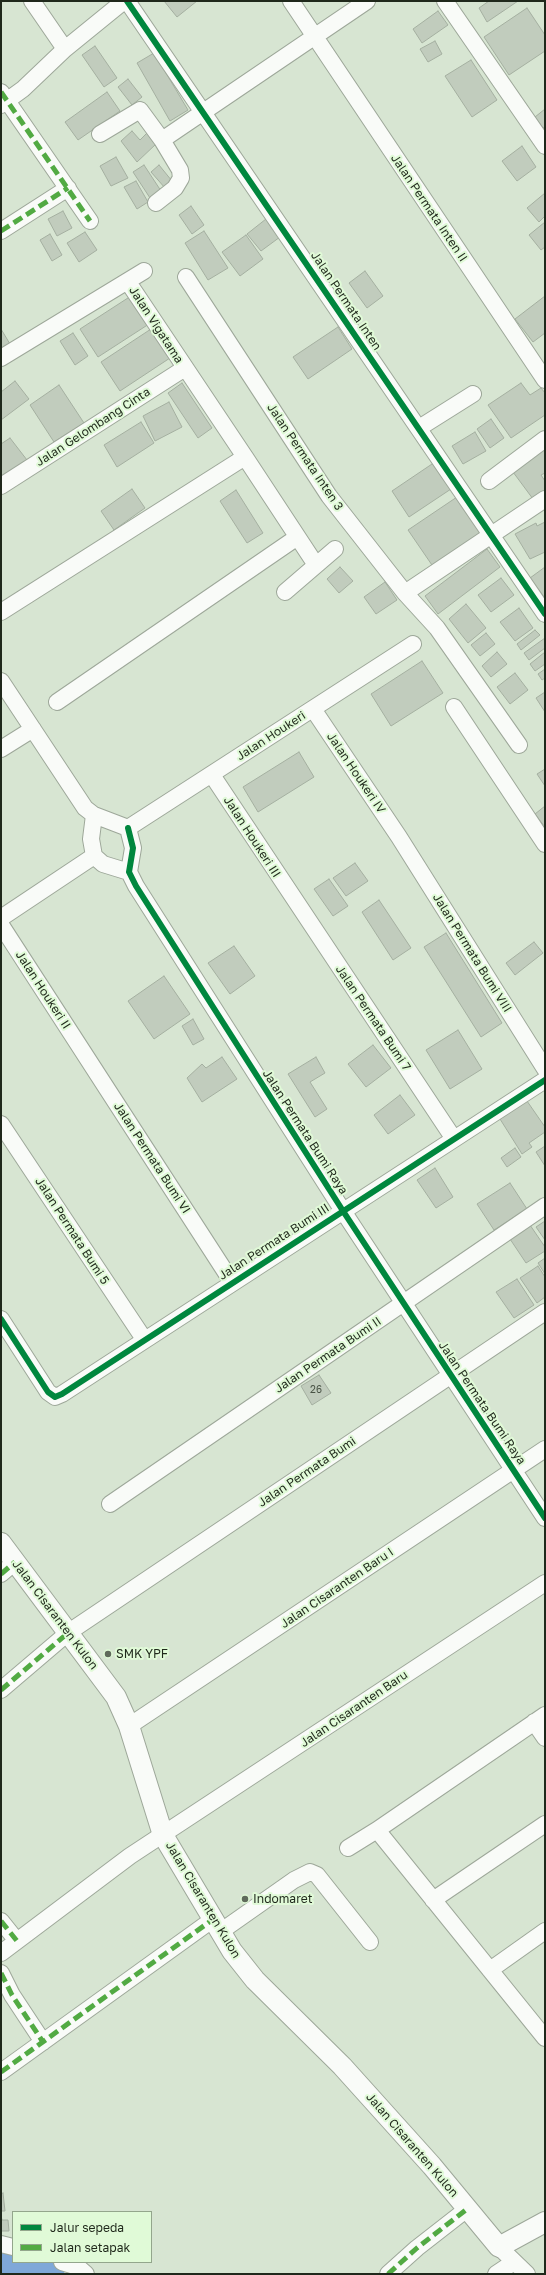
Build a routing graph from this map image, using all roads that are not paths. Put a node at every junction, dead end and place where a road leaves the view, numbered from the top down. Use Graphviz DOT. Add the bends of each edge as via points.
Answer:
graph roads {
  1 [pos="32,1"];
  2 [pos="124,1"];
  3 [pos="127,1"];
  4 [pos="291,1"];
  5 [pos="367,1"];
  6 [pos="449,2"];
  7 [pos="314,36"];
  8 [pos="65,49"];
  9 [pos="3,100"];
  10 [pos="204,112"];
  11 [pos="100,134"];
  12 [pos="162,140"];
  13 [pos="545,146"];
  14 [pos="68,188"];
  15 [pos="156,203"];
  16 [pos="90,221"];
  17 [pos="1,231"];
  18 [pos="144,271"];
  19 [pos="186,277"];
  20 [pos="128,282"];
  21 [pos="1,358"];
  22 [pos="185,368"];
  23 [pos="545,380"];
  24 [pos="473,394"];
  25 [pos="419,428"];
  26 [pos="545,439"];
  27 [pos="245,457"];
  28 [pos="489,481"];
  29 [pos="1,486"];
  30 [pos="545,500"];
  31 [pos="492,535"];
  32 [pos="296,538"];
  33 [pos="335,550"];
  34 [pos="316,565"];
  35 [pos="285,592"];
  36 [pos="405,593"];
  37 [pos="1,612"];
  38 [pos="545,614"];
  39 [pos="413,644"];
  40 [pos="1,681"];
  41 [pos="57,702"];
  42 [pos="454,707"];
  43 [pos="313,709"];
  44 [pos="33,729"];
  45 [pos="519,745"];
  46 [pos="1,749"];
  47 [pos="212,775"];
  48 [pos="94,815"];
  49 [pos="128,828"];
  50 [pos="399,837"];
  51 [pos="545,844"];
  52 [pos="94,856"];
  53 [pos="129,872"];
  54 [pos="293,898"];
  55 [pos="1,918"];
  56 [pos="1,925"];
  57 [pos="72,1034"];
  58 [pos="545,1069"];
  59 [pos="545,1080"];
  60 [pos="1,1124"];
  61 [pos="454,1139"];
  62 [pos="545,1206"];
  63 [pos="343,1211"];
  64 [pos="232,1282"];
  65 [pos="403,1303"];
  66 [pos="545,1312"];
  67 [pos="1,1319"];
  68 [pos="144,1339"];
  69 [pos="450,1376"];
  70 [pos="545,1449"];
  71 [pos="514,1471"];
  72 [pos="110,1504"];
  73 [pos="545,1518"];
  74 [pos="1,1543"];
  75 [pos="8,1568"];
  76 [pos="545,1583"];
  77 [pos="69,1632"];
  78 [pos="1,1690"];
  79 [pos="540,1719"];
  80 [pos="129,1726"];
  81 [pos="545,1738"];
  82 [pos="545,1824"];
  83 [pos="377,1830"];
  84 [pos="163,1835"];
  85 [pos="348,1848"];
  86 [pos="433,1900"];
  87 [pos="1,1921"];
  88 [pos="216,1926"];
  89 [pos="545,1931"];
  90 [pos="17,1941"];
  91 [pos="370,1942"];
  92 [pos="1,1953"];
  93 [pos="490,1970"];
  94 [pos="1,1973"];
  95 [pos="542,2030"];
  96 [pos="43,2042"];
  97 [pos="1,2072"];
  98 [pos="467,2209"];
  99 [pos="545,2222"];
  100 [pos="1,2244"];
  101 [pos="12,2247"];
  102 [pos="499,2247"];
  103 [pos="514,2262"];
  104 [pos="65,2263"];
  105 [pos="86,2274"];
  106 [pos="388,2274"];
  107 [pos="496,2274"];
  108 [pos="527,2274"];
  1 -- 8 [label="street"];
  2 -- 8 [label="street"];
  3 -- 10 [label="street, Jalan Permata Inten"];
  4 -- 7 [label="street, Jalan Permata Inten II"];
  5 -- 7 [label="street"];
  6 -- 13 [label="street"];
  7 -- 10 [label="street"];
  7 -- 23 [label="street, Jalan Permata Inten II"];
  8 -- 9 [label="street"];
  9 -- 14 [label="street"];
  10 -- 12 [label="street"];
  10 -- 25 [label="street, Jalan Permata Inten"];
  11 -- 12 [label="street" via="140,110"];
  12 -- 15 [label="street" via="180,170 181,178 175,188"];
  14 -- 16 [label="street"];
  14 -- 17 [label="street"];
  18 -- 20 [label="street"];
  19 -- 36 [label="street, Jalan Permata Inten 3" via="329,496"];
  20 -- 21 [label="street"];
  20 -- 22 [label="street, Jalan Vigatama"];
  22 -- 27 [label="street, Jalan Vigatama"];
  22 -- 29 [label="street, Jalan Gelombang Cinta"];
  24 -- 25 [label="street"];
  25 -- 31 [label="street, Jalan Permata Inten"];
  26 -- 28 [label="street"];
  27 -- 32 [label="street, Jalan Vigatama"];
  27 -- 37 [label="street"];
  30 -- 31 [label="street"];
  31 -- 36 [label="street"];
  31 -- 38 [label="street, Jalan Permata Inten"];
  32 -- 34 [label="street, Jalan Vigatama"];
  32 -- 41 [label="street"];
  33 -- 34 [label="street"];
  34 -- 35 [label="street"];
  36 -- 45 [label="street, Jalan Permata Inten 3" via="437,628"];
  39 -- 43 [label="street, Jalan Houkeri"];
  40 -- 44 [label="street"];
  42 -- 51 [label="street"];
  43 -- 47 [label="street, Jalan Houkeri"];
  43 -- 50 [label="street, Jalan Houkeri IV"];
  44 -- 46 [label="street"];
  44 -- 48 [label="street" via="76,798"];
  47 -- 49 [label="street, Jalan Houkeri"];
  47 -- 54 [label="street, Jalan Houkeri III"];
  48 -- 49 [label="street"];
  48 -- 52 [label="street" via="91,839"];
  49 -- 53 [label="street" via="133,848"];
  50 -- 58 [label="street, Jalan Permata Bumi VIII"];
  52 -- 53 [label="street" via="103,864"];
  52 -- 55 [label="street"];
  53 -- 63 [label="street, Jalan Permata Bumi Raya" via="182,960"];
  54 -- 61 [label="street, Jalan Permata Bumi 7"];
  56 -- 57 [label="street, Jalan Houkeri II"];
  57 -- 64 [label="street, Jalan Permata Bumi VI"];
  59 -- 61 [label="street, Jalan Permata Bumi III"];
  60 -- 68 [label="street, Jalan Permata Bumi 5"];
  61 -- 63 [label="street, Jalan Permata Bumi III"];
  62 -- 65 [label="street, Jalan Permata Bumi II"];
  63 -- 64 [label="street, Jalan Permata Bumi III"];
  63 -- 65 [label="street, Jalan Permata Bumi Raya"];
  64 -- 68 [label="street, Jalan Permata Bumi III"];
  65 -- 69 [label="street, Jalan Permata Bumi Raya"];
  65 -- 72 [label="street, Jalan Permata Bumi II"];
  66 -- 69 [label="street, Jalan Permata Bumi"];
  67 -- 68 [label="street, Jalan Permata Bumi III" via="48,1392 55,1397"];
  69 -- 71 [label="street, Jalan Permata Bumi Raya"];
  69 -- 77 [label="street, Jalan Permata Bumi"];
  70 -- 71 [label="street, Jalan Cisaranten Baru I"];
  71 -- 73 [label="street, Jalan Permata Bumi Raya"];
  71 -- 80 [label="street, Jalan Cisaranten Baru I"];
  74 -- 75 [label="main road, Jalan Cisaranten Kulon"];
  75 -- 77 [label="main road, Jalan Cisaranten Kulon"];
  76 -- 84 [label="street, Jalan Cisaranten Baru"];
  77 -- 78 [label="street, Jalan Permata Bumi"];
  77 -- 80 [label="main road, Jalan Cisaranten Kulon" via="116,1697"];
  79 -- 81 [label="street"];
  79 -- 83 [label="street"];
  80 -- 84 [label="main road, Jalan Cisaranten Kulon"];
  82 -- 86 [label="street"];
  83 -- 85 [label="street"];
  83 -- 86 [label="street"];
  84 -- 88 [label="main road, Jalan Cisaranten Kulon"];
  84 -- 90 [label="street, Jalan Cisaranten Baru" via="97,1880"];
  86 -- 93 [label="street"];
  87 -- 90 [label="street"];
  88 -- 91 [label="street" via="310,1872 317,1875"];
  88 -- 96 [label="street"];
  88 -- 98 [label="main road, Jalan Cisaranten Kulon" via="255,1980 342,2066"];
  89 -- 93 [label="street"];
  90 -- 92 [label="street, Jalan Cisaranten Baru"];
  93 -- 95 [label="street"];
  94 -- 96 [label="street" via="12,1995"];
  96 -- 97 [label="street"];
  98 -- 102 [label="main road, Jalan Cisaranten Kulon"];
  98 -- 106 [label="street"];
  99 -- 102 [label="main road"];
  100 -- 101 [label="street"];
  102 -- 103 [label="street"];
  103 -- 107 [label="street"];
  103 -- 108 [label="street"];
  104 -- 105 [label="street" via="78,2267"];
}
